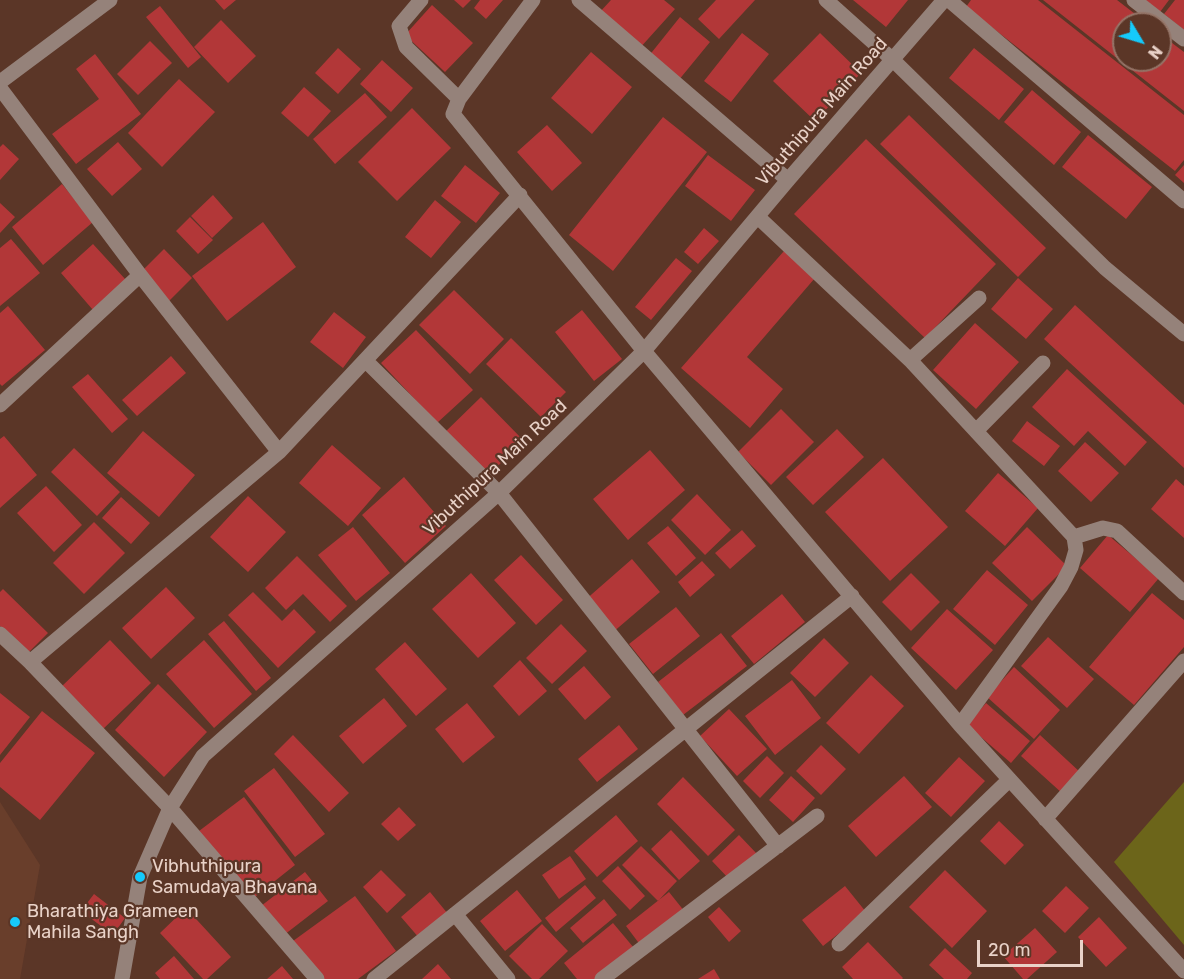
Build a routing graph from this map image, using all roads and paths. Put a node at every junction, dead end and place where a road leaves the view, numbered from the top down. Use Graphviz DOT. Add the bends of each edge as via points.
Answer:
graph roads {
  1 [pos="110,0"];
  2 [pos="421,0"];
  3 [pos="533,0"];
  4 [pos="579,0"];
  5 [pos="826,0"];
  6 [pos="944,0"];
  7 [pos="950,0"];
  8 [pos="1134,0"];
  9 [pos="1184,39"];
  10 [pos="893,60"];
  11 [pos="0,82"];
  12 [pos="0,88"];
  13 [pos="459,99"];
  14 [pos="788,180"];
  15 [pos="520,195"];
  16 [pos="1184,201"];
  17 [pos="758,217"];
  18 [pos="140,275"];
  19 [pos="979,298"];
  20 [pos="1184,334"];
  21 [pos="645,351"];
  22 [pos="365,360"];
  23 [pos="910,360"];
  24 [pos="1043,363"];
  25 [pos="0,405"];
  26 [pos="976,431"];
  27 [pos="279,452"];
  28 [pos="499,493"];
  29 [pos="1074,537"];
  30 [pos="1184,593"];
  31 [pos="852,596"];
  32 [pos="0,634"];
  33 [pos="1184,661"];
  34 [pos="30,662"];
  35 [pos="960,725"];
  36 [pos="686,730"];
  37 [pos="1010,780"];
  38 [pos="170,807"];
  39 [pos="817,816"];
  40 [pos="1045,819"];
  41 [pos="778,846"];
  42 [pos="455,914"];
  43 [pos="839,944"];
  44 [pos="1184,971"];
  45 [pos="122,979"];
  46 [pos="318,979"];
  47 [pos="374,979"];
  48 [pos="508,979"];
  49 [pos="602,979"];
  1 -- 11 [label="street"];
  2 -- 13 [label="street" via="399,26 406,47"];
  3 -- 13 [label="street"];
  4 -- 14 [label="street"];
  5 -- 10 [label="street"];
  6 -- 10 [label="street, Vibuthipura Main Road"];
  7 -- 16 [label="street"];
  8 -- 9 [label="street"];
  10 -- 14 [label="street, Vibuthipura Main Road"];
  10 -- 20 [label="street" via="1105,268"];
  12 -- 18 [label="street"];
  13 -- 15 [label="street" via="453,114"];
  14 -- 17 [label="street, Vibuthipura Main Road"];
  15 -- 21 [label="street"];
  15 -- 22 [label="street"];
  17 -- 21 [label="street, Vibuthipura Main Road"];
  17 -- 23 [label="street"];
  18 -- 25 [label="street"];
  18 -- 27 [label="street"];
  19 -- 23 [label="street"];
  21 -- 28 [label="street, Vibuthipura Main Road"];
  21 -- 31 [label="street"];
  22 -- 27 [label="street"];
  22 -- 28 [label="street"];
  23 -- 26 [label="street"];
  24 -- 26 [label="street"];
  26 -- 29 [label="street"];
  27 -- 34 [label="street"];
  28 -- 36 [label="street"];
  28 -- 38 [label="street, Vibuthipura Main Road" via="203,756"];
  29 -- 30 [label="street" via="1102,528 1117,531"];
  29 -- 35 [label="street" via="1076,550 1061,586"];
  31 -- 35 [label="street"];
  31 -- 36 [label="street"];
  32 -- 34 [label="street"];
  33 -- 40 [label="street"];
  34 -- 38 [label="street"];
  35 -- 37 [label="street"];
  36 -- 41 [label="street"];
  36 -- 42 [label="street"];
  37 -- 40 [label="street"];
  37 -- 43 [label="street"];
  38 -- 45 [label="street, Vibuthipura Main Road" via="140,877"];
  38 -- 46 [label="street"];
  39 -- 41 [label="street"];
  40 -- 44 [label="street"];
  41 -- 49 [label="street"];
  42 -- 47 [label="street"];
  42 -- 48 [label="street"];
}
